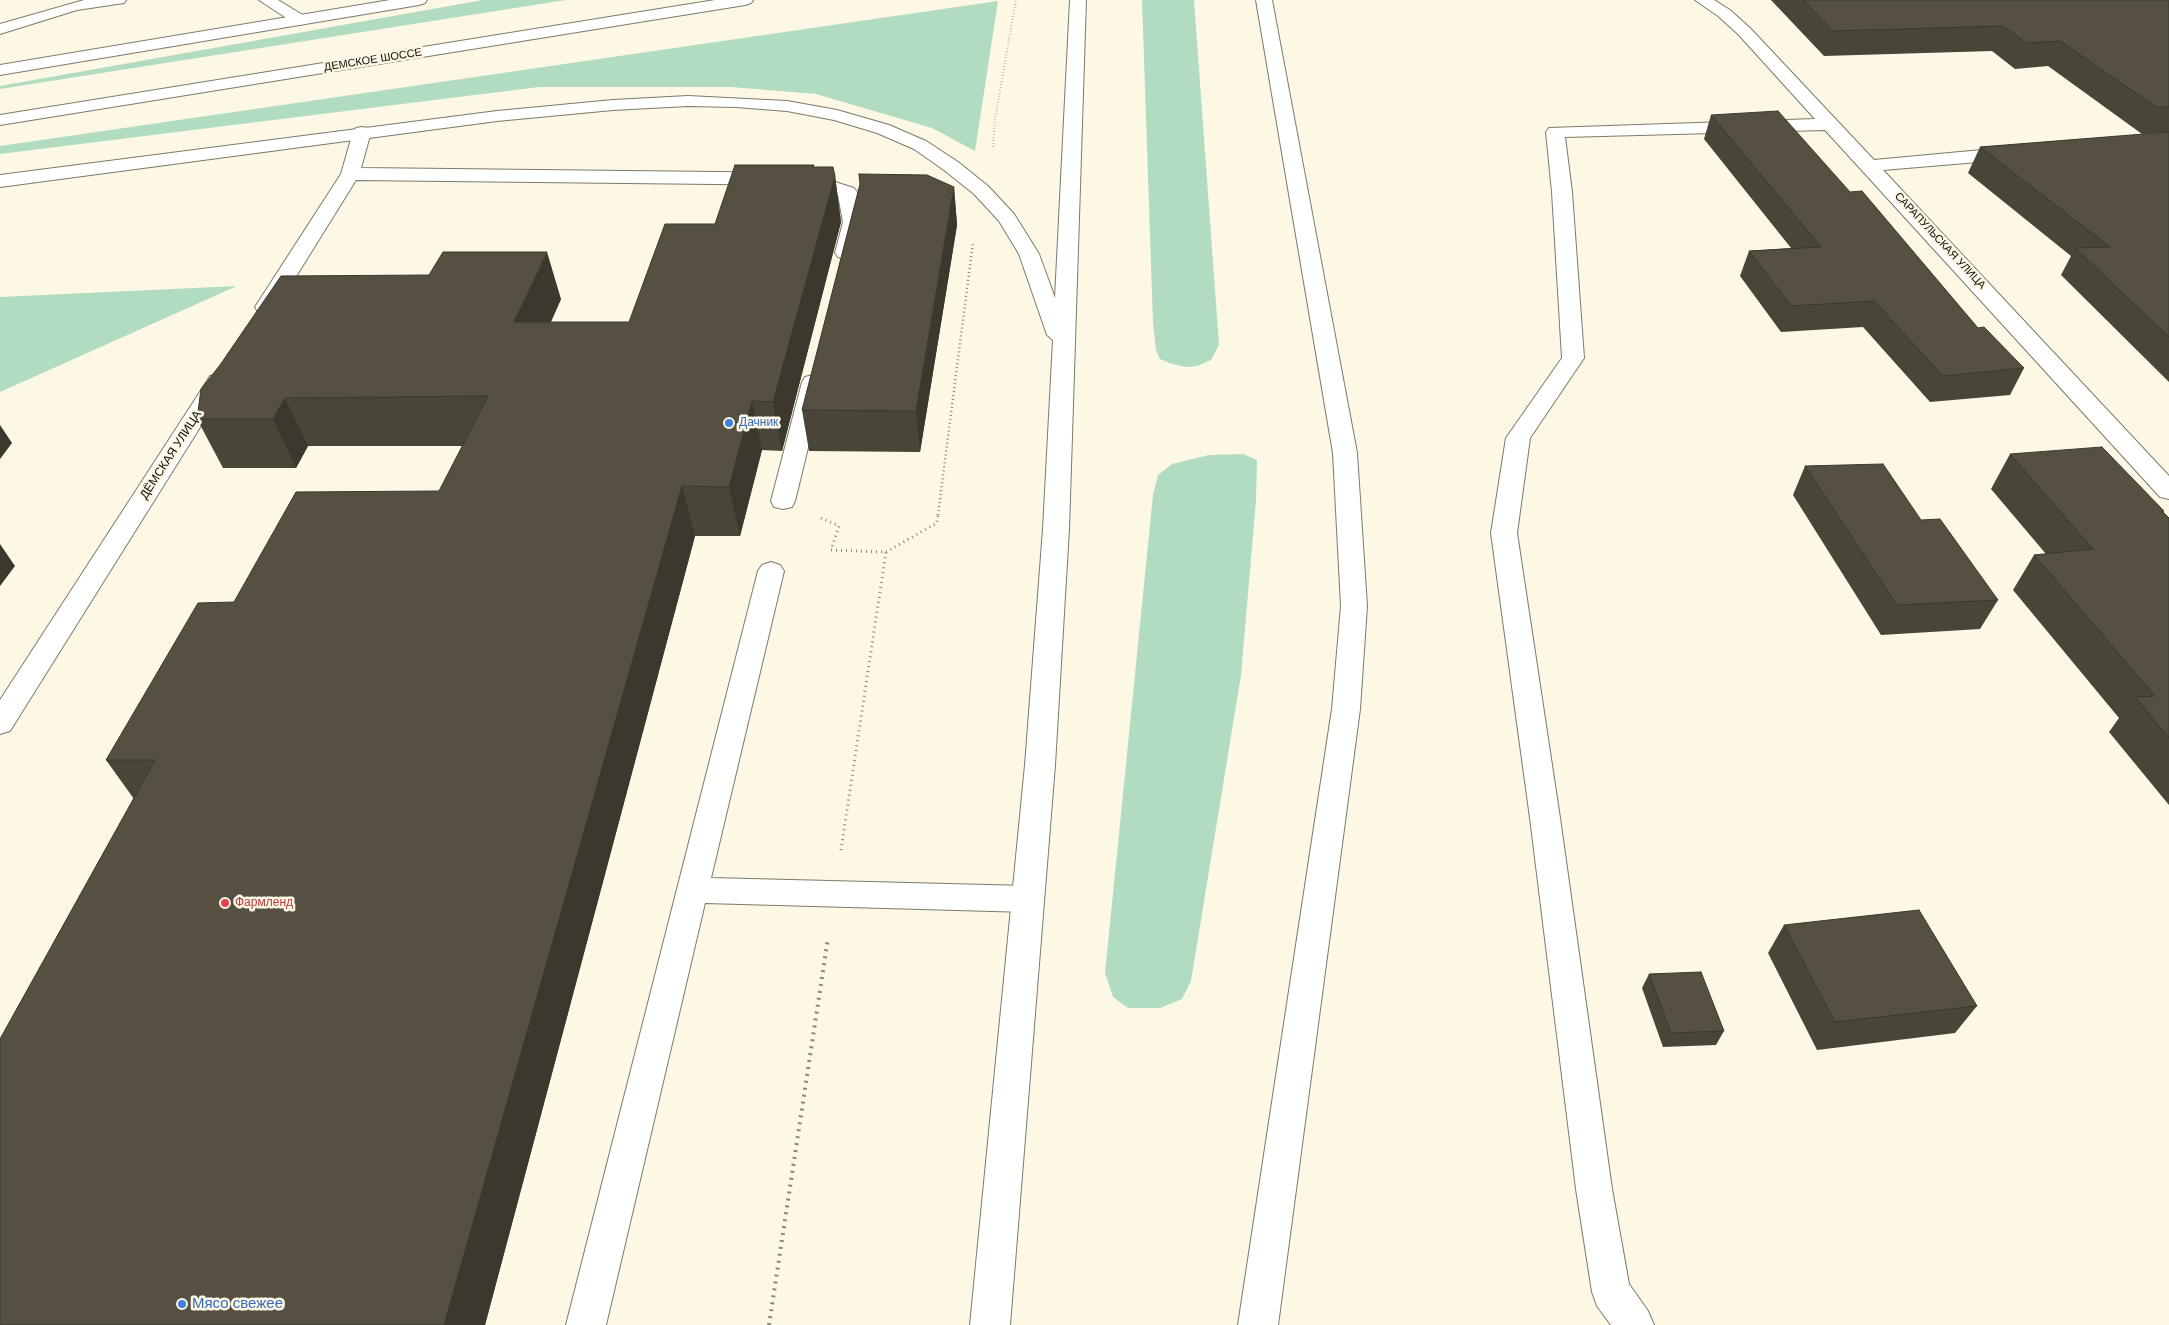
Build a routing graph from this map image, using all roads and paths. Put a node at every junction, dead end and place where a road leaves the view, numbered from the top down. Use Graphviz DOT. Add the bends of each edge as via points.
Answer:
graph roads {
  1 [pos="118,0"];
  2 [pos="267,0"];
  3 [pos="419,0"];
  4 [pos="745,0"];
  5 [pos="1016,0"];
  6 [pos="1078,0"];
  7 [pos="1264,0"];
  8 [pos="1703,0"];
  9 [pos="300,20"];
  10 [pos="0,29"];
  11 [pos="0,70"];
  12 [pos="0,120"];
  13 [pos="1831,124"];
  14 [pos="362,132"];
  15 [pos="2030,151"];
  16 [pos="1871,166"];
  17 [pos="350,174"];
  18 [pos="967,179"];
  19 [pos="0,181"];
  20 [pos="972,236"];
  21 [pos="841,270"];
  22 [pos="255,324"];
  23 [pos="1063,352"];
  24 [pos="228,365"];
  25 [pos="816,366"];
  26 [pos="2169,491"];
  27 [pos="783,501"];
  28 [pos="839,526"];
  29 [pos="771,571"];
  30 [pos="0,723"];
  31 [pos="692,890"];
  32 [pos="1028,899"];
  33 [pos="586,1325"];
  34 [pos="990,1325"];
  35 [pos="1258,1325"];
  36 [pos="1634,1325"];
  1 -- 10 [label="main road" via="75,6"];
  2 -- 9 [label="main road"];
  3 -- 9 [label="main road"];
  4 -- 12 [label="main road, ДЕМСКОЕ ШОССЕ"];
  5 -- 18 [label="path" via="995,120 991,173"];
  6 -- 23 [label="main road"];
  7 -- 35 [label="main road" via="1345,454 1354,606 1346,709"];
  8 -- 13 [label="main road, САРАПУЛЬСКАЯ УЛИЦА" via="1744,31"];
  9 -- 11 [label="main road"];
  13 -- 16 [label="main road, САРАПУЛЬСКАЯ УЛИЦА"];
  13 -- 36 [label="main road" via="1555,132 1573,358 1518,438 1504,533 1594,1189 1611,1292"];
  14 -- 17 [label="main road"];
  14 -- 18 [label="main road" via="613,105 736,102 787,106 883,128 920,145"];
  14 -- 19 [label="main road"];
  15 -- 16 [label="main road"];
  16 -- 26 [label="main road, САРАПУЛЬСКАЯ УЛИЦА"];
  17 -- 21 [label="main road" via="806,179 847,192 853,222"];
  17 -- 22 [label="main road"];
  18 -- 23 [label="main road" via="1007,218 1029,254"];
  20 -- 28 [label="path" via="974,243 937,522 886,552 831,550"];
  23 -- 32 [label="main road" via="1055,539"];
  24 -- 30 [label="main road, ДЁМСКАЯ УЛИЦА"];
  25 -- 27 [label="main road"];
  29 -- 31 [label="main road"];
  31 -- 32 [label="main road"];
  31 -- 33 [label="main road"];
  32 -- 34 [label="main road"];
}
